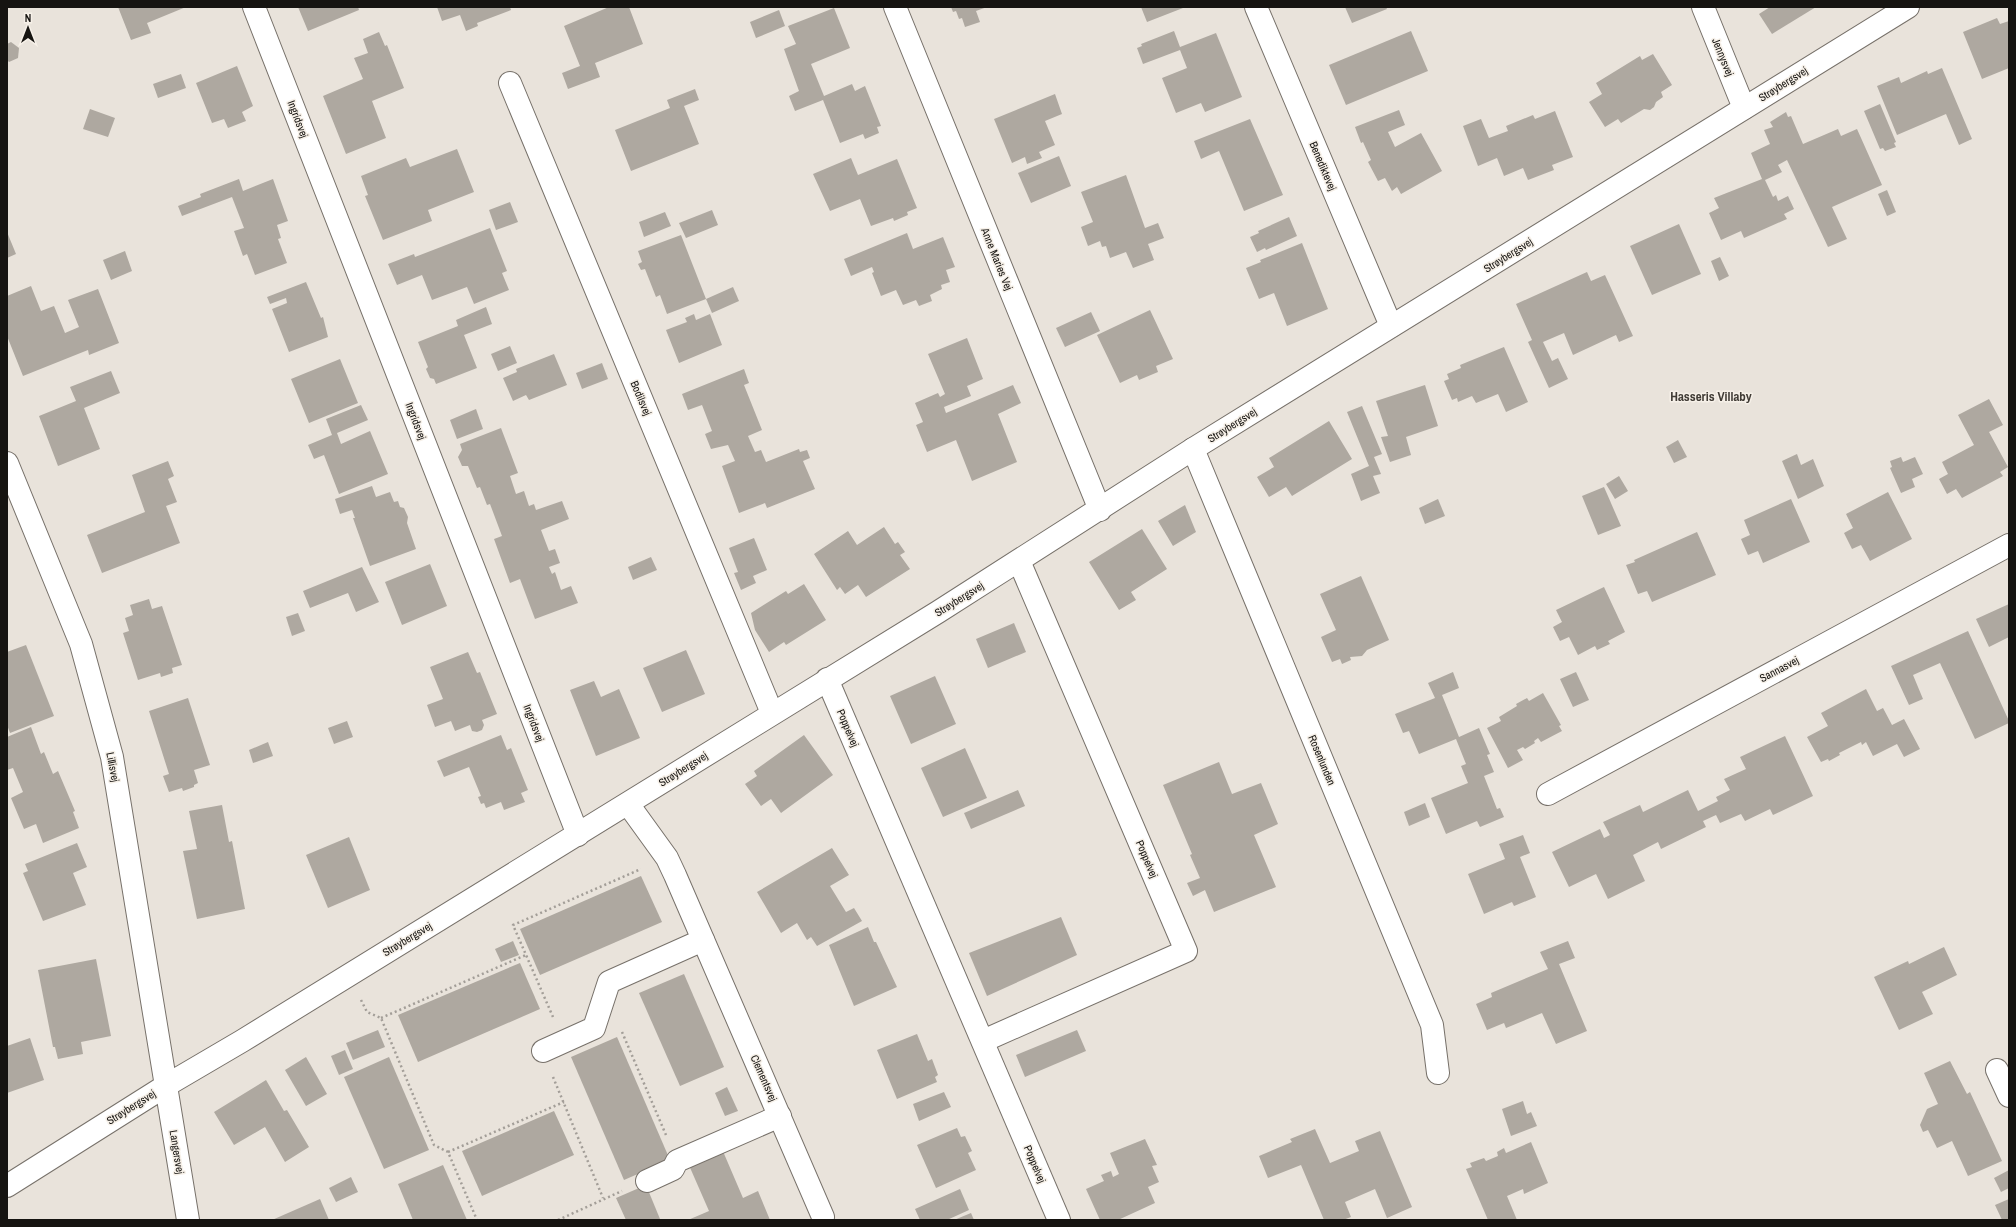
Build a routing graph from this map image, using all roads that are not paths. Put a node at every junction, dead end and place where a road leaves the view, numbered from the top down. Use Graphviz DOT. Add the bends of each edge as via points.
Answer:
graph roads {
  1 [pos="254,7"];
  2 [pos="894,7"];
  3 [pos="1256,7"];
  4 [pos="1703,7"];
  5 [pos="1908,7"];
  6 [pos="510,83"];
  7 [pos="1744,108"];
  8 [pos="1391,326"];
  9 [pos="1193,449"];
  10 [pos="7,463"];
  11 [pos="1100,510"];
  12 [pos="2009,545"];
  13 [pos="1020,561"];
  14 [pos="827,679"];
  15 [pos="772,713"];
  16 [pos="1548,794"];
  17 [pos="628,804"];
  18 [pos="578,835"];
  19 [pos="703,940"];
  20 [pos="983,1041"];
  21 [pos="543,1051"];
  22 [pos="1997,1070"];
  23 [pos="1438,1073"];
  24 [pos="167,1085"];
  25 [pos="2009,1096"];
  26 [pos="780,1116"];
  27 [pos="647,1181"];
  28 [pos="7,1186"];
  29 [pos="823,1217"];
  30 [pos="188,1220"];
  31 [pos="1059,1220"];
  1 -- 18 [label="street, Ingridsvej"];
  2 -- 11 [label="street, Anne Maries Vej"];
  3 -- 8 [label="street, Benediktevej"];
  4 -- 7 [label="street, Jennysvej"];
  5 -- 7 [label="street, Strøybergsvej"];
  6 -- 15 [label="street, Bodilsvej"];
  7 -- 8 [label="street, Strøybergsvej"];
  8 -- 9 [label="street, Strøybergsvej"];
  9 -- 11 [label="street, Strøybergsvej"];
  9 -- 23 [label="street, Rosenlunden" via="1432,1025"];
  10 -- 24 [label="street, Lillisvej" via="81,644 112,757"];
  11 -- 13 [label="street, Strøybergsvej"];
  12 -- 16 [label="street, Sannasvej"];
  13 -- 14 [label="street, Strøybergsvej"];
  13 -- 20 [label="street, Poppelvej" via="1186,951"];
  14 -- 15 [label="street, Strøybergsvej"];
  14 -- 20 [label="street, Poppelvej"];
  15 -- 17 [label="street, Strøybergsvej"];
  17 -- 18 [label="street, Strøybergsvej"];
  17 -- 19 [label="street, Clementsvej" via="667,858"];
  18 -- 24 [label="street, Strøybergsvej"];
  19 -- 21 [label="street" via="609,982 594,1028"];
  19 -- 26 [label="street, Clementsvej"];
  20 -- 31 [label="street, Poppelvej"];
  22 -- 25 [label="street"];
  24 -- 28 [label="street, Strøybergsvej"];
  24 -- 30 [label="street, Langersvej"];
  26 -- 27 [label="street" via="677,1161 673,1169"];
  26 -- 29 [label="street, Clementsvej"];
}
